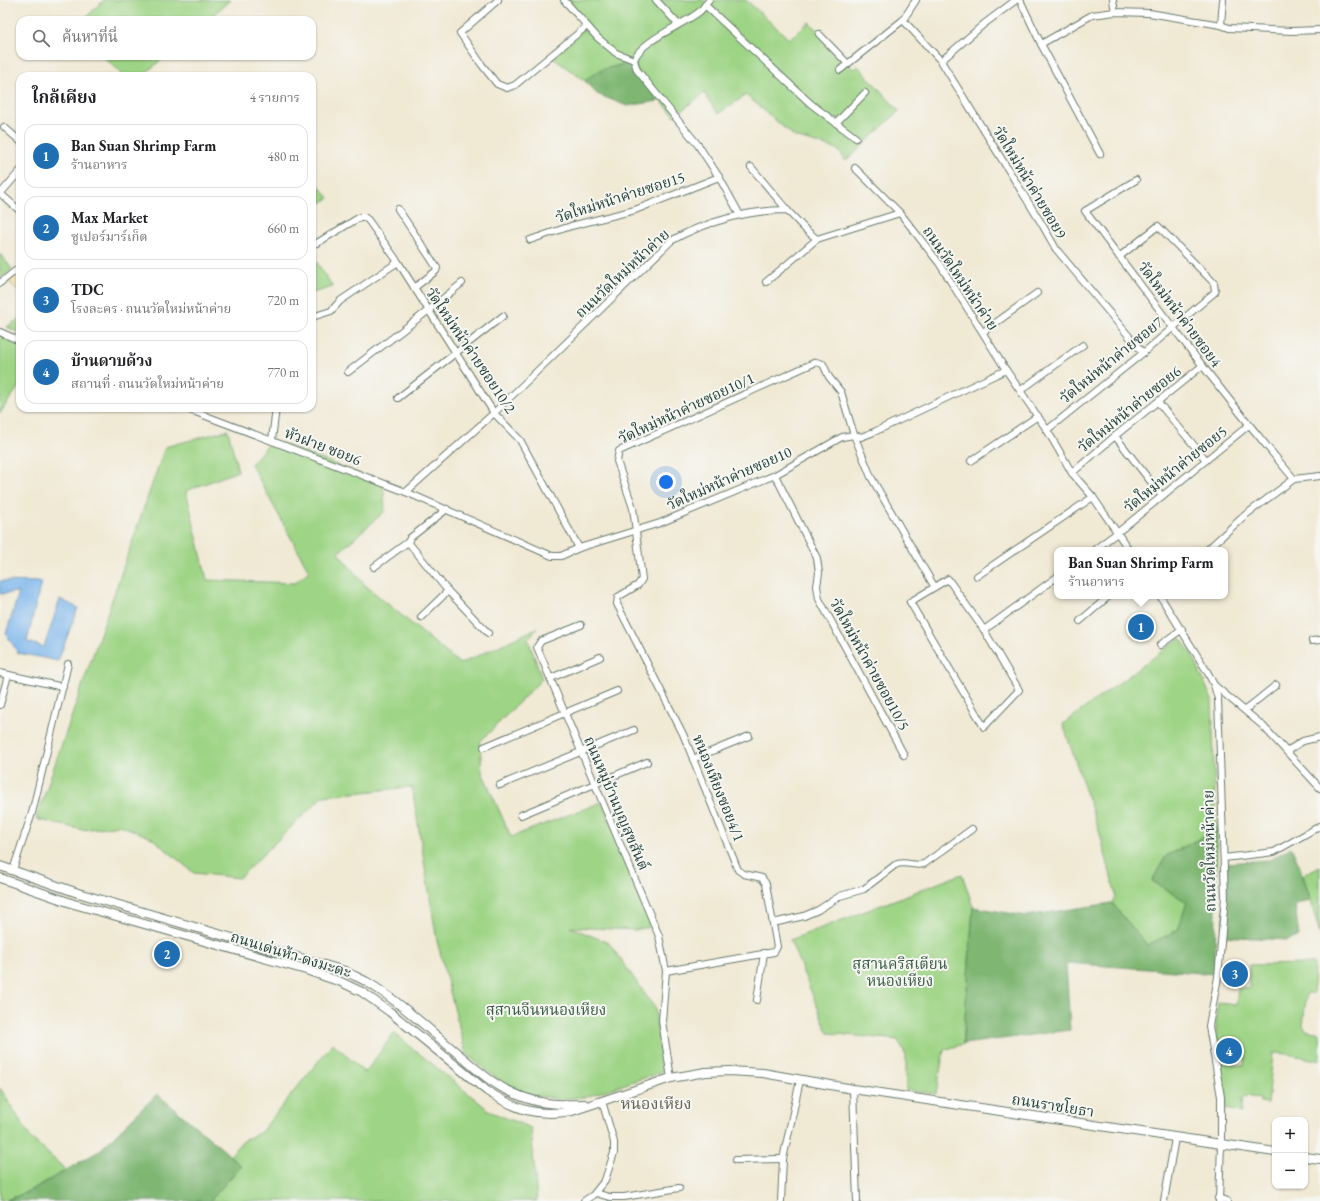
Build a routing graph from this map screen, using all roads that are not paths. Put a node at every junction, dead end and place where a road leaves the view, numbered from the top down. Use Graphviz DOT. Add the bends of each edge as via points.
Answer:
graph roads {
  1 [pos="498,0"];
  2 [pos="564,0"];
  3 [pos="656,0"];
  4 [pos="709,0"];
  5 [pos="916,0"];
  6 [pos="1016,0"];
  7 [pos="1020,0"];
  8 [pos="1113,0"];
  9 [pos="1223,0"];
  10 [pos="705,6"];
  11 [pos="1115,12"];
  12 [pos="903,20"];
  13 [pos="678,24"];
  14 [pos="1221,24"];
  15 [pos="587,26"];
  16 [pos="1320,30"];
  17 [pos="820,34"];
  18 [pos="1041,44"];
  19 [pos="634,60"];
  20 [pos="941,61"];
  21 [pos="848,64"];
  22 [pos="840,70"];
  23 [pos="865,93"];
  24 [pos="836,123"];
  25 [pos="4,127"];
  26 [pos="16,138"];
  27 [pos="856,138"];
  28 [pos="1100,154"];
  29 [pos="751,168"];
  30 [pos="855,168"];
  31 [pos="16,176"];
  32 [pos="719,177"];
  33 [pos="1136,180"];
  34 [pos="16,207"];
  35 [pos="398,209"];
  36 [pos="787,210"];
  37 [pos="900,213"];
  38 [pos="740,215"];
  39 [pos="817,239"];
  40 [pos="530,240"];
  41 [pos="317,243"];
  42 [pos="1119,257"];
  43 [pos="398,262"];
  44 [pos="16,270"];
  45 [pos="462,282"];
  46 [pos="766,282"];
  47 [pos="0,283"];
  48 [pos="414,288"];
  49 [pos="1037,293"];
  50 [pos="429,310"];
  51 [pos="316,316"];
  52 [pos="503,316"];
  53 [pos="1172,327"];
  54 [pos="0,332"];
  55 [pos="982,332"];
  56 [pos="16,339"];
  57 [pos="1084,345"];
  58 [pos="456,353"];
  59 [pos="1143,353"];
  60 [pos="1202,366"];
  61 [pos="1006,370"];
  62 [pos="348,372"];
  63 [pos="1021,390"];
  64 [pos="398,398"];
  65 [pos="1158,402"];
  66 [pos="196,412"];
  67 [pos="276,412"];
  68 [pos="494,413"];
  69 [pos="1038,416"];
  70 [pos="1249,425"];
  71 [pos="1047,430"];
  72 [pos="854,434"];
  73 [pos="1115,436"];
  74 [pos="272,440"];
  75 [pos="1206,460"];
  76 [pos="971,461"];
  77 [pos="1072,472"];
  78 [pos="775,475"];
  79 [pos="1320,476"];
  80 [pos="1294,479"];
  81 [pos="406,492"];
  82 [pos="1162,496"];
  83 [pos="1093,497"];
  84 [pos="447,509"];
  85 [pos="636,531"];
  86 [pos="1117,533"];
  87 [pos="408,542"];
  88 [pos="1098,547"];
  89 [pos="1126,547"];
  90 [pos="1210,547"];
  91 [pos="579,548"];
  92 [pos="374,567"];
  93 [pos="977,576"];
  94 [pos="1054,579"];
  95 [pos="934,586"];
  96 [pos="448,591"];
  97 [pos="1106,599"];
  98 [pos="1162,599"];
  99 [pos="421,616"];
  100 [pos="1080,621"];
  101 [pos="581,625"];
  102 [pos="1182,629"];
  103 [pos="984,630"];
  104 [pos="488,633"];
  105 [pos="1320,640"];
  106 [pos="1312,641"];
  107 [pos="1160,645"];
  108 [pos="600,657"];
  109 [pos="68,664"];
  110 [pos="0,673"];
  111 [pos="8,675"];
  112 [pos="551,678"];
  113 [pos="1214,685"];
  114 [pos="1276,685"];
  115 [pos="63,687"];
  116 [pos="617,692"];
  117 [pos="0,705"];
  118 [pos="1245,710"];
  119 [pos="565,713"];
  120 [pos="634,730"];
  121 [pos="749,736"];
  122 [pos="1320,737"];
  123 [pos="484,747"];
  124 [pos="1287,751"];
  125 [pos="582,752"];
  126 [pos="904,755"];
  127 [pos="693,759"];
  128 [pos="647,762"];
  129 [pos="500,785"];
  130 [pos="595,785"];
  131 [pos="1320,788"];
  132 [pos="521,815"];
  133 [pos="1320,826"];
  134 [pos="972,829"];
  135 [pos="1224,858"];
  136 [pos="0,866"];
  137 [pos="13,870"];
  138 [pos="0,878"];
  139 [pos="773,923"];
  140 [pos="764,953"];
  141 [pos="666,971"];
  142 [pos="757,1000"];
  143 [pos="671,1078"];
  144 [pos="800,1080"];
  145 [pos="493,1082"];
  146 [pos="827,1084"];
  147 [pos="853,1089"];
  148 [pos="487,1091"];
  149 [pos="602,1101"];
  150 [pos="591,1104"];
  151 [pos="1175,1138"];
  152 [pos="1221,1144"];
  153 [pos="1272,1152"];
  154 [pos="1308,1157"];
  155 [pos="783,1159"];
  156 [pos="1320,1159"];
  157 [pos="736,1160"];
  158 [pos="679,1188"];
  159 [pos="596,1193"];
  160 [pos="1218,1199"];
  161 [pos="584,1201"];
  162 [pos="781,1201"];
  163 [pos="857,1201"];
  164 [pos="1164,1201"];
  165 [pos="1227,1201"];
  1 -- 15 [label="street" via="460,32 497,84 507,88 515,85"];
  2 -- 15 [label="street"];
  3 -- 13 [label="street"];
  4 -- 10 [label="street"];
  5 -- 12 [label="street"];
  6 -- 20 [label="street"];
  7 -- 18 [label="street"];
  8 -- 11 [label="street"];
  9 -- 14 [label="street"];
  10 -- 13 [label="street"];
  10 -- 24 [label="street" via="811,104"];
  11 -- 14 [label="street" via="1149,13"];
  11 -- 18 [label="street" via="1092,15"];
  12 -- 20 [label="street, วัดใหม่หน้าค่ายซอย9"];
  12 -- 21 [label="street"];
  13 -- 19 [label="street" via="639,51"];
  14 -- 16 [label="street" via="1229,28"];
  15 -- 19 [label="street" via="616,54"];
  17 -- 21 [label="street"];
  18 -- 28 [label="street"];
  19 -- 32 [label="street" via="637,70 698,145"];
  20 -- 59 [label="street, วัดใหม่หน้าค่ายซอย9" via="1056,249"];
  21 -- 22 [label="street"];
  23 -- 24 [label="street"];
  24 -- 27 [label="street"];
  25 -- 26 [label="street"];
  29 -- 36 [label="street"];
  30 -- 37 [label="street, ถนนวัดใหม่หน้าค่าย"];
  31 -- 34 [label="street" via="1,193"];
  32 -- 38 [label="street"];
  32 -- 40 [label="street, วัดใหม่หน้าค่ายซอย15" via="635,210 571,226"];
  33 -- 42 [label="street, วัดใหม่หน้าค่ายซอย4" via="1085,211"];
  35 -- 48 [label="street" via="437,268"];
  36 -- 38 [label="street, ถนนวัดใหม่หน้าค่าย"];
  36 -- 39 [label="street"];
  37 -- 39 [label="street"];
  37 -- 55 [label="street, ถนนวัดใหม่หน้าค่าย" via="939,263"];
  38 -- 68 [label="street, ถนนวัดใหม่หน้าค่าย" via="686,232 671,241"];
  39 -- 46 [label="street"];
  41 -- 43 [label="street, วัดใหม่หน้าค่ายซอย10/2" via="364,217"];
  42 -- 53 [label="street, วัดใหม่หน้าค่ายซอย4"];
  42 -- 53 [label="street, วัดใหม่หน้าค่ายซอย7" via="1158,226 1214,283 1215,292"];
  43 -- 48 [label="street, วัดใหม่หน้าค่ายซอย10/2"];
  43 -- 51 [label="street" via="340,301 331,311"];
  44 -- 47 [label="street"];
  45 -- 50 [label="street"];
  48 -- 50 [label="street, วัดใหม่หน้าค่ายซอย10/2"];
  49 -- 55 [label="street"];
  50 -- 58 [label="street, วัดใหม่หน้าค่ายซอย10/2"];
  50 -- 62 [label="street"];
  52 -- 58 [label="street"];
  53 -- 59 [label="street, วัดใหม่หน้าค่ายซอย7"];
  53 -- 60 [label="street, วัดใหม่หน้าค่ายซอย4"];
  54 -- 56 [label="street"];
  55 -- 61 [label="street, ถนนวัดใหม่หน้าค่าย"];
  57 -- 63 [label="street"];
  58 -- 64 [label="street"];
  58 -- 68 [label="street, วัดใหม่หน้าค่ายซอย10/2"];
  59 -- 71 [label="street, วัดใหม่หน้าค่ายซอย7"];
  60 -- 65 [label="street, วัดใหม่หน้าค่ายซอย6"];
  60 -- 70 [label="street, วัดใหม่หน้าค่ายซอย4"];
  61 -- 63 [label="street, ถนนวัดใหม่หน้าค่าย"];
  61 -- 72 [label="street, วัดใหม่หน้าค่ายซอย10" via="874,432 861,437"];
  63 -- 69 [label="street, ถนนวัดใหม่หน้าค่าย"];
  65 -- 73 [label="street, วัดใหม่หน้าค่ายซอย6"];
  65 -- 75 [label="street"];
  66 -- 74 [label="street, หัวฝาย ซอย6"];
  67 -- 74 [label="street"];
  68 -- 81 [label="street, ถนนวัดใหม่หน้าค่าย"];
  68 -- 91 [label="street, วัดใหม่หน้าค่ายซอย10/2" via="520,440"];
  69 -- 71 [label="street, ถนนวัดใหม่หน้าค่าย"];
  69 -- 76 [label="street"];
  70 -- 75 [label="street, วัดใหม่หน้าค่ายซอย5"];
  70 -- 80 [label="street, วัดใหม่หน้าค่ายซอย4"];
  71 -- 77 [label="street, ถนนวัดใหม่หน้าค่าย"];
  72 -- 78 [label="street, วัดใหม่หน้าค่ายซอย10" via="842,437"];
  72 -- 85 [label="street, วัดใหม่หน้าค่ายซอย10/1" via="841,392 823,364 816,362 619,451 618,461 633,508"];
  72 -- 95 [label="street" via="871,477"];
  73 -- 77 [label="street, วัดใหม่หน้าค่ายซอย6"];
  73 -- 82 [label="street"];
  74 -- 81 [label="street, หัวฝาย ซอย6"];
  75 -- 82 [label="street, วัดใหม่หน้าค่ายซอย5"];
  77 -- 83 [label="street, ถนนวัดใหม่หน้าค่าย"];
  78 -- 85 [label="street, วัดใหม่หน้าค่ายซอย10"];
  78 -- 126 [label="street, วัดใหม่หน้าค่ายซอย10/5" via="818,558 819,599"];
  79 -- 80 [label="street"];
  80 -- 90 [label="street" via="1244,516"];
  81 -- 84 [label="street, หัวฝาย ซอย6"];
  82 -- 86 [label="street, วัดใหม่หน้าค่ายซอย5"];
  83 -- 86 [label="street, ถนนวัดใหม่หน้าค่าย"];
  83 -- 93 [label="street"];
  84 -- 87 [label="street"];
  84 -- 91 [label="street, หัวฝาย ซอย6" via="552,556 561,556"];
  85 -- 91 [label="street, วัดใหม่หน้าค่ายซอย10"];
  85 -- 127 [label="street, หนองเหียงซอย4/1" via="642,579 638,585 618,597 616,604 683,734"];
  86 -- 88 [label="street, วัดใหม่หน้าค่ายซอย5"];
  86 -- 89 [label="street, ถนนวัดใหม่หน้าค่าย"];
  87 -- 92 [label="street"];
  87 -- 96 [label="street"];
  94 -- 103 [label="street"];
  95 -- 103 [label="street" via="948,579"];
  95 -- 103 [label="street" via="910,602 984,727 1019,690"];
  96 -- 99 [label="street"];
  96 -- 104 [label="street"];
  97 -- 100 [label="street"];
  98 -- 102 [label="street, ถนนวัดใหม่หน้าค่าย"];
  101 -- 112 [label="street, ถนนหมู่บ้านบุญสุขสันต์" via="541,641 537,647"];
  102 -- 107 [label="street"];
  102 -- 113 [label="street, ถนนวัดใหม่หน้าค่าย"];
  105 -- 106 [label="street"];
  108 -- 112 [label="street"];
  109 -- 115 [label="street"];
  110 -- 111 [label="street"];
  111 -- 115 [label="street"];
  111 -- 117 [label="street"];
  112 -- 119 [label="street, ถนนหมู่บ้านบุญสุขสันต์"];
  113 -- 118 [label="street"];
  113 -- 135 [label="street, ถนนวัดใหม่หน้าค่าย" via="1218,699"];
  114 -- 118 [label="street"];
  115 -- 137 [label="street" via="32,813"];
  116 -- 119 [label="street"];
  118 -- 124 [label="street"];
  119 -- 123 [label="street"];
  119 -- 125 [label="street, ถนนหมู่บ้านบุญสุขสันต์"];
  120 -- 125 [label="street"];
  121 -- 127 [label="street"];
  122 -- 124 [label="street" via="1303,741"];
  124 -- 131 [label="street"];
  125 -- 129 [label="street"];
  125 -- 130 [label="street, ถนนหมู่บ้านบุญสุขสันต์"];
  127 -- 139 [label="street, หนองเหียงซอย4/1" via="738,870 762,878 766,884"];
  128 -- 130 [label="street"];
  130 -- 132 [label="street"];
  130 -- 141 [label="street, ถนนหมู่บ้านบุญสุขสันต์" via="659,936"];
  133 -- 135 [label="street" via="1274,852"];
  134 -- 139 [label="street" via="924,864 916,866 901,862 864,889 840,896 804,916"];
  135 -- 152 [label="street, ถนนวัดใหม่หน้าค่าย" via="1225,897 1218,977 1209,1026 1221,1097"];
  136 -- 137 [label="main road, ถนนเด่นห้า-ดงมะดะ"];
  137 -- 145 [label="main road, ถนนเด่นห้า-ดงมะดะ" via="78,893 345,971 367,982 397,1003"];
  138 -- 148 [label="main road, ถนนเด่นห้า-ดงมะดะ" via="74,904 341,982 362,992 390,1012"];
  139 -- 140 [label="street, หนองเหียงซอย4/1" via="777,947 774,952"];
  140 -- 141 [label="street, หนองเหียงซอย4/1"];
  140 -- 142 [label="street"];
  141 -- 143 [label="street, ถนนหมู่บ้านบุญสุขสันต์" via="662,1021"];
  143 -- 144 [label="main road, ถนนเด่นห้า-ดงมะดะ" via="729,1071 763,1073"];
  143 -- 149 [label="main road, ถนนเด่นห้า-ดงมะดะ"];
  144 -- 146 [label="main road, ถนนเด่นห้า-ดงมะดะ"];
  144 -- 155 [label="street"];
  145 -- 148 [label="main road"];
  145 -- 150 [label="main road, ถนนเด่นห้า-ดงมะดะ" via="524,1098 543,1103"];
  146 -- 147 [label="main road, ถนนราชโยธา"];
  147 -- 151 [label="main road, ถนนราชโยธา"];
  147 -- 163 [label="street"];
  148 -- 150 [label="main road, ถนนเด่นห้า-ดงมะดะ" via="521,1109 540,1113 572,1111"];
  149 -- 150 [label="main road, ถนนเด่นห้า-ดงมะดะ"];
  149 -- 159 [label="street" via="614,1142 614,1153 605,1180"];
  151 -- 152 [label="main road, ถนนราชโยธา"];
  151 -- 164 [label="street"];
  152 -- 153 [label="main road, ถนนราชโยธา"];
  152 -- 160 [label="street, ถนนวัดใหม่หน้าค่าย"];
  154 -- 156 [label="main road"];
  155 -- 157 [label="street"];
  155 -- 162 [label="street"];
  158 -- 159 [label="street" via="624,1197 609,1197"];
  159 -- 161 [label="street"];
  160 -- 165 [label="street"];
}
